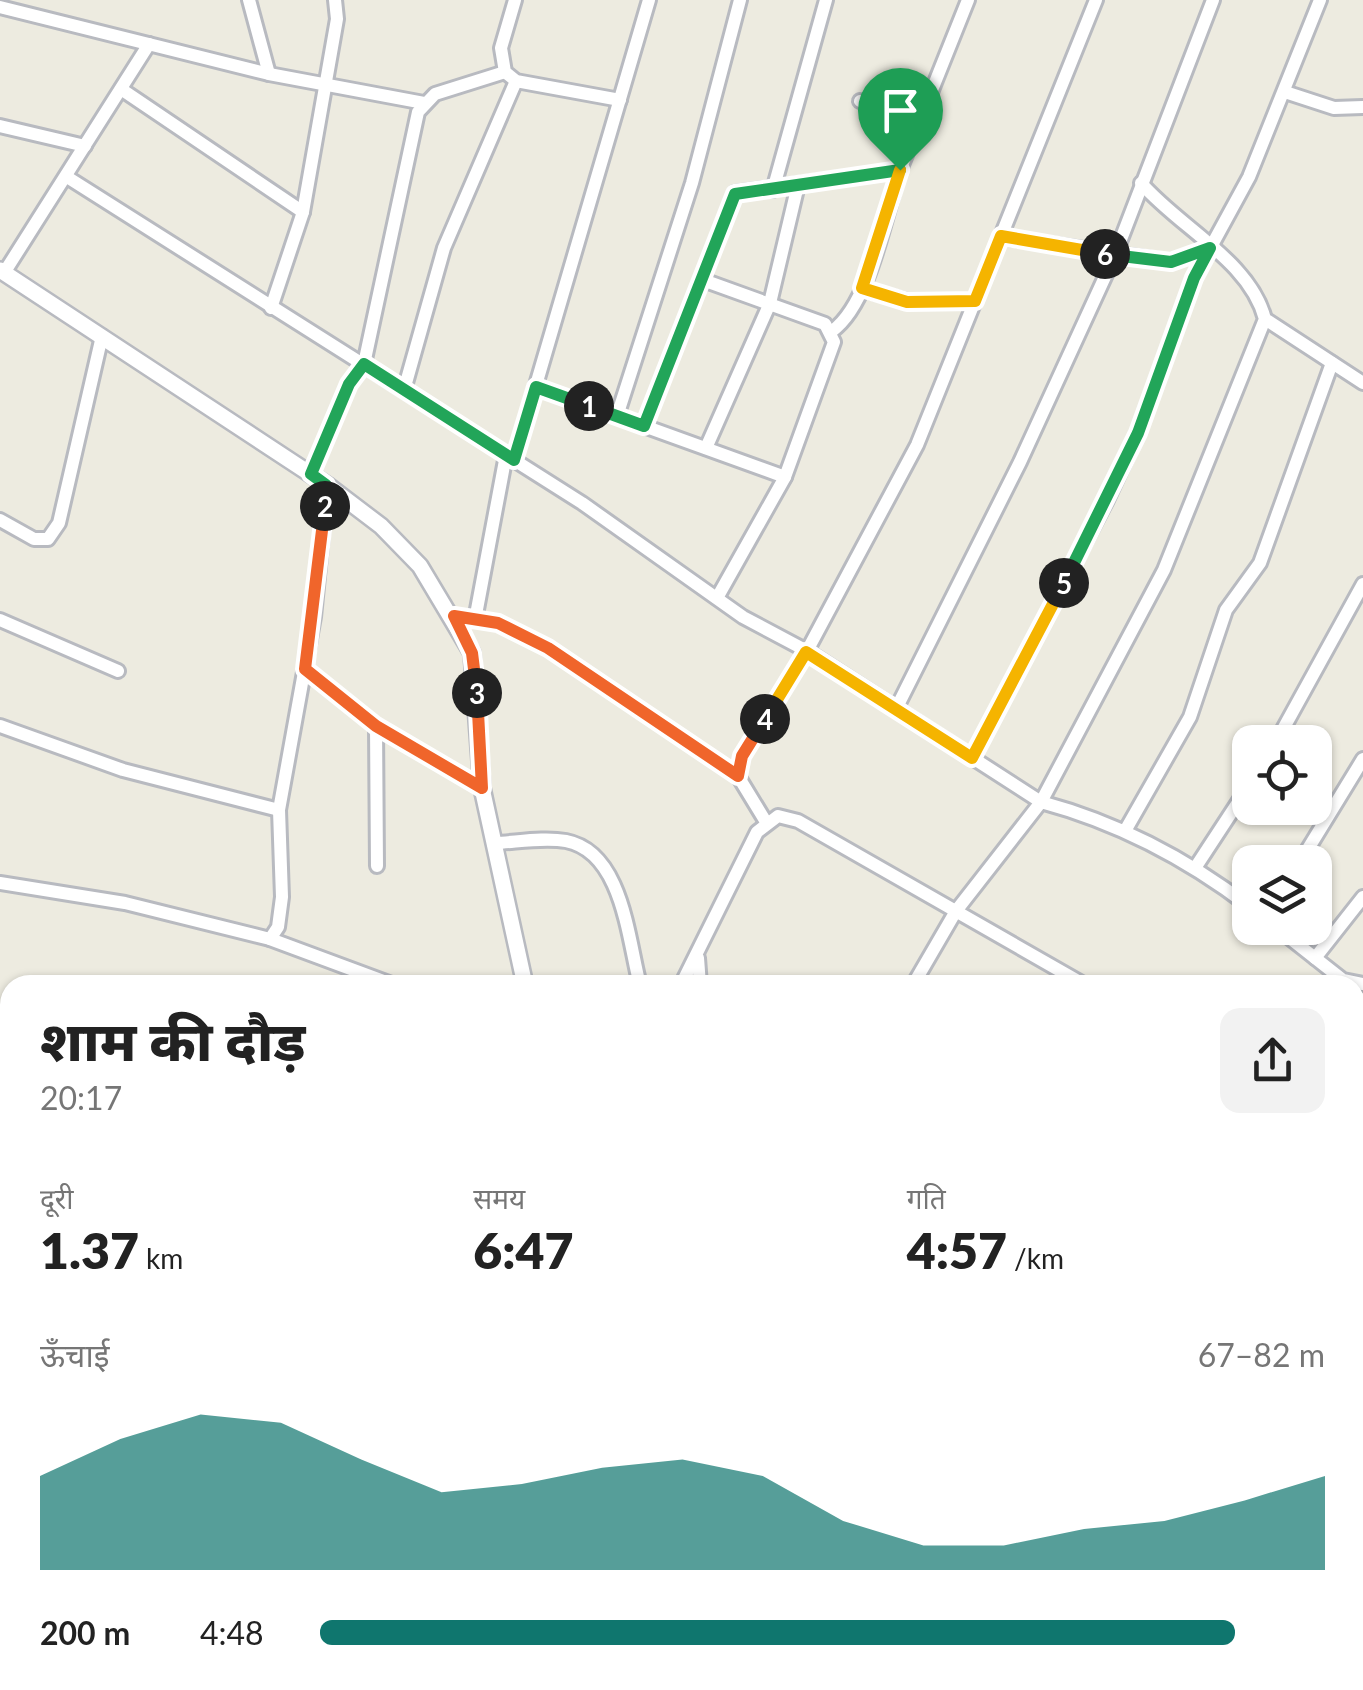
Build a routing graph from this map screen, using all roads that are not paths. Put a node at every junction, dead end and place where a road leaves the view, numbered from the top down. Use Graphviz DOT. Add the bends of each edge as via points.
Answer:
graph roads {
  1 [pos="249,0"];
  2 [pos="335,0"];
  3 [pos="516,0"];
  4 [pos="649,0"];
  5 [pos="740,0"];
  6 [pos="826,0"];
  7 [pos="968,0"];
  8 [pos="1096,0"];
  9 [pos="1213,0"];
  10 [pos="1320,0"];
  11 [pos="0,7"];
  12 [pos="149,44"];
  13 [pos="269,74"];
  14 [pos="510,77"];
  15 [pos="327,86"];
  16 [pos="120,89"];
  17 [pos="1285,92"];
  18 [pos="620,100"];
  19 [pos="860,101"];
  20 [pos="424,103"];
  21 [pos="1363,107"];
  22 [pos="918,120"];
  23 [pos="0,126"];
  24 [pos="85,146"];
  25 [pos="900,170"];
  26 [pos="67,177"];
  27 [pos="1142,183"];
  28 [pos="798,185"];
  29 [pos="773,190"];
  30 [pos="303,212"];
  31 [pos="1001,236"];
  32 [pos="1210,248"];
  33 [pos="1115,255"];
  34 [pos="2,271"];
  35 [pos="702,280"];
  36 [pos="862,288"];
  37 [pos="975,301"];
  38 [pos="770,303"];
  39 [pos="271,308"];
  40 [pos="1265,318"];
  41 [pos="832,331"];
  42 [pos="102,336"];
  43 [pos="1332,363"];
  44 [pos="364,364"];
  45 [pos="1363,384"];
  46 [pos="536,387"];
  47 [pos="404,390"];
  48 [pos="616,416"];
  49 [pos="644,426"];
  50 [pos="706,448"];
  51 [pos="510,457"];
  52 [pos="311,474"];
  53 [pos="785,477"];
  54 [pos="326,485"];
  55 [pos="0,520"];
  56 [pos="1363,584"];
  57 [pos="717,598"];
  58 [pos="454,616"];
  59 [pos="475,620"];
  60 [pos="2,625"];
  61 [pos="806,652"];
  62 [pos="305,669"];
  63 [pos="118,671"];
  64 [pos="896,709"];
  65 [pos="1285,725"];
  66 [pos="0,726"];
  67 [pos="376,726"];
  68 [pos="972,758"];
  69 [pos="1363,759"];
  70 [pos="738,776"];
  71 [pos="482,788"];
  72 [pos="1042,802"];
  73 [pos="279,810"];
  74 [pos="1232,812"];
  75 [pos="766,822"];
  76 [pos="1125,831"];
  77 [pos="496,843"];
  78 [pos="1310,845"];
  79 [pos="377,866"];
  80 [pos="1197,866"];
  81 [pos="0,883"];
  82 [pos="1232,892"];
  83 [pos="1363,897"];
  84 [pos="956,911"];
  85 [pos="270,939"];
  86 [pos="1299,945"];
  87 [pos="698,955"];
  88 [pos="1315,958"];
  89 [pos="367,975"];
  90 [pos="524,975"];
  91 [pos="637,975"];
  92 [pos="686,975"];
  93 [pos="699,975"];
  94 [pos="919,975"];
  95 [pos="1068,975"];
  96 [pos="1337,975"];
  1 -- 13 [label="street"];
  2 -- 15 [label="street"];
  3 -- 14 [label="street" via="501,48"];
  4 -- 18 [label="street"];
  5 -- 48 [label="street" via="692,183"];
  6 -- 29 [label="street"];
  7 -- 22 [label="street"];
  8 -- 31 [label="street"];
  9 -- 27 [label="street"];
  10 -- 17 [label="street"];
  11 -- 12 [label="street"];
  12 -- 13 [label="street"];
  12 -- 16 [label="street"];
  13 -- 15 [label="street"];
  14 -- 18 [label="street"];
  14 -- 20 [label="street" via="435,94"];
  14 -- 47 [label="street" via="444,248"];
  15 -- 20 [label="street"];
  15 -- 30 [label="street"];
  16 -- 24 [label="street"];
  16 -- 30 [label="street"];
  17 -- 21 [label="street" via="1334,108"];
  17 -- 32 [label="street"];
  18 -- 46 [label="street"];
  19 -- 22 [label="street"];
  20 -- 44 [label="street"];
  22 -- 25 [label="street"];
  23 -- 24 [label="street"];
  24 -- 26 [label="street"];
  25 -- 28 [label="street"];
  25 -- 36 [label="street"];
  26 -- 34 [label="street"];
  26 -- 39 [label="street"];
  27 -- 32 [label="street"];
  27 -- 33 [label="street"];
  28 -- 29 [label="street"];
  28 -- 38 [label="street"];
  29 -- 35 [label="street" via="735,194"];
  30 -- 39 [label="street"];
  31 -- 33 [label="street"];
  31 -- 37 [label="street"];
  32 -- 33 [label="street" via="1171,262"];
  32 -- 40 [label="street" via="1241,270"];
  32 -- 68 [label="street" via="1107,500"];
  33 -- 64 [label="street"];
  34 -- 42 [label="street"];
  35 -- 38 [label="street"];
  35 -- 49 [label="street"];
  36 -- 37 [label="street" via="907,302"];
  36 -- 41 [label="street" via="847,320"];
  37 -- 61 [label="street" via="917,444"];
  38 -- 41 [label="street"];
  38 -- 50 [label="street"];
  39 -- 44 [label="street"];
  40 -- 43 [label="street"];
  40 -- 72 [label="street" via="1164,570"];
  41 -- 53 [label="street" via="834,342"];
  42 -- 52 [label="street"];
  42 -- 55 [label="street" via="59,523 48,538 34,540"];
  43 -- 45 [label="street"];
  43 -- 76 [label="street" via="1260,563 1226,610 1190,717"];
  44 -- 47 [label="street"];
  44 -- 52 [label="street"];
  46 -- 48 [label="street"];
  46 -- 51 [label="street"];
  47 -- 51 [label="street"];
  48 -- 49 [label="street"];
  49 -- 50 [label="street"];
  50 -- 53 [label="street"];
  51 -- 57 [label="street"];
  51 -- 59 [label="street"];
  52 -- 54 [label="street"];
  53 -- 57 [label="street"];
  54 -- 58 [label="street" via="381,526 420,566"];
  54 -- 62 [label="street"];
  56 -- 65 [label="street"];
  57 -- 61 [label="street"];
  58 -- 59 [label="street"];
  58 -- 71 [label="street" via="472,653"];
  59 -- 70 [label="street" via="498,623 548,648"];
  60 -- 63 [label="street"];
  61 -- 64 [label="street"];
  61 -- 70 [label="street" via="742,756"];
  62 -- 67 [label="street"];
  62 -- 73 [label="street"];
  64 -- 68 [label="street"];
  66 -- 73 [label="street" via="123,770"];
  67 -- 71 [label="street"];
  67 -- 79 [label="street"];
  68 -- 72 [label="street"];
  69 -- 78 [label="street"];
  70 -- 75 [label="street"];
  71 -- 77 [label="street"];
  72 -- 76 [label="street"];
  72 -- 84 [label="street"];
  73 -- 85 [label="street" via="282,897"];
  74 -- 80 [label="street"];
  75 -- 84 [label="street" via="778,816 798,821"];
  75 -- 87 [label="street"];
  76 -- 80 [label="street"];
  77 -- 90 [label="street"];
  77 -- 91 [label="street" via="565,841 595,858 614,885"];
  80 -- 82 [label="street"];
  81 -- 85 [label="street"];
  83 -- 88 [label="street"];
  84 -- 94 [label="street"];
  84 -- 95 [label="street"];
  85 -- 89 [label="street"];
  86 -- 88 [label="street"];
  87 -- 92 [label="street"];
  87 -- 93 [label="street"];
  88 -- 96 [label="street"];
}
